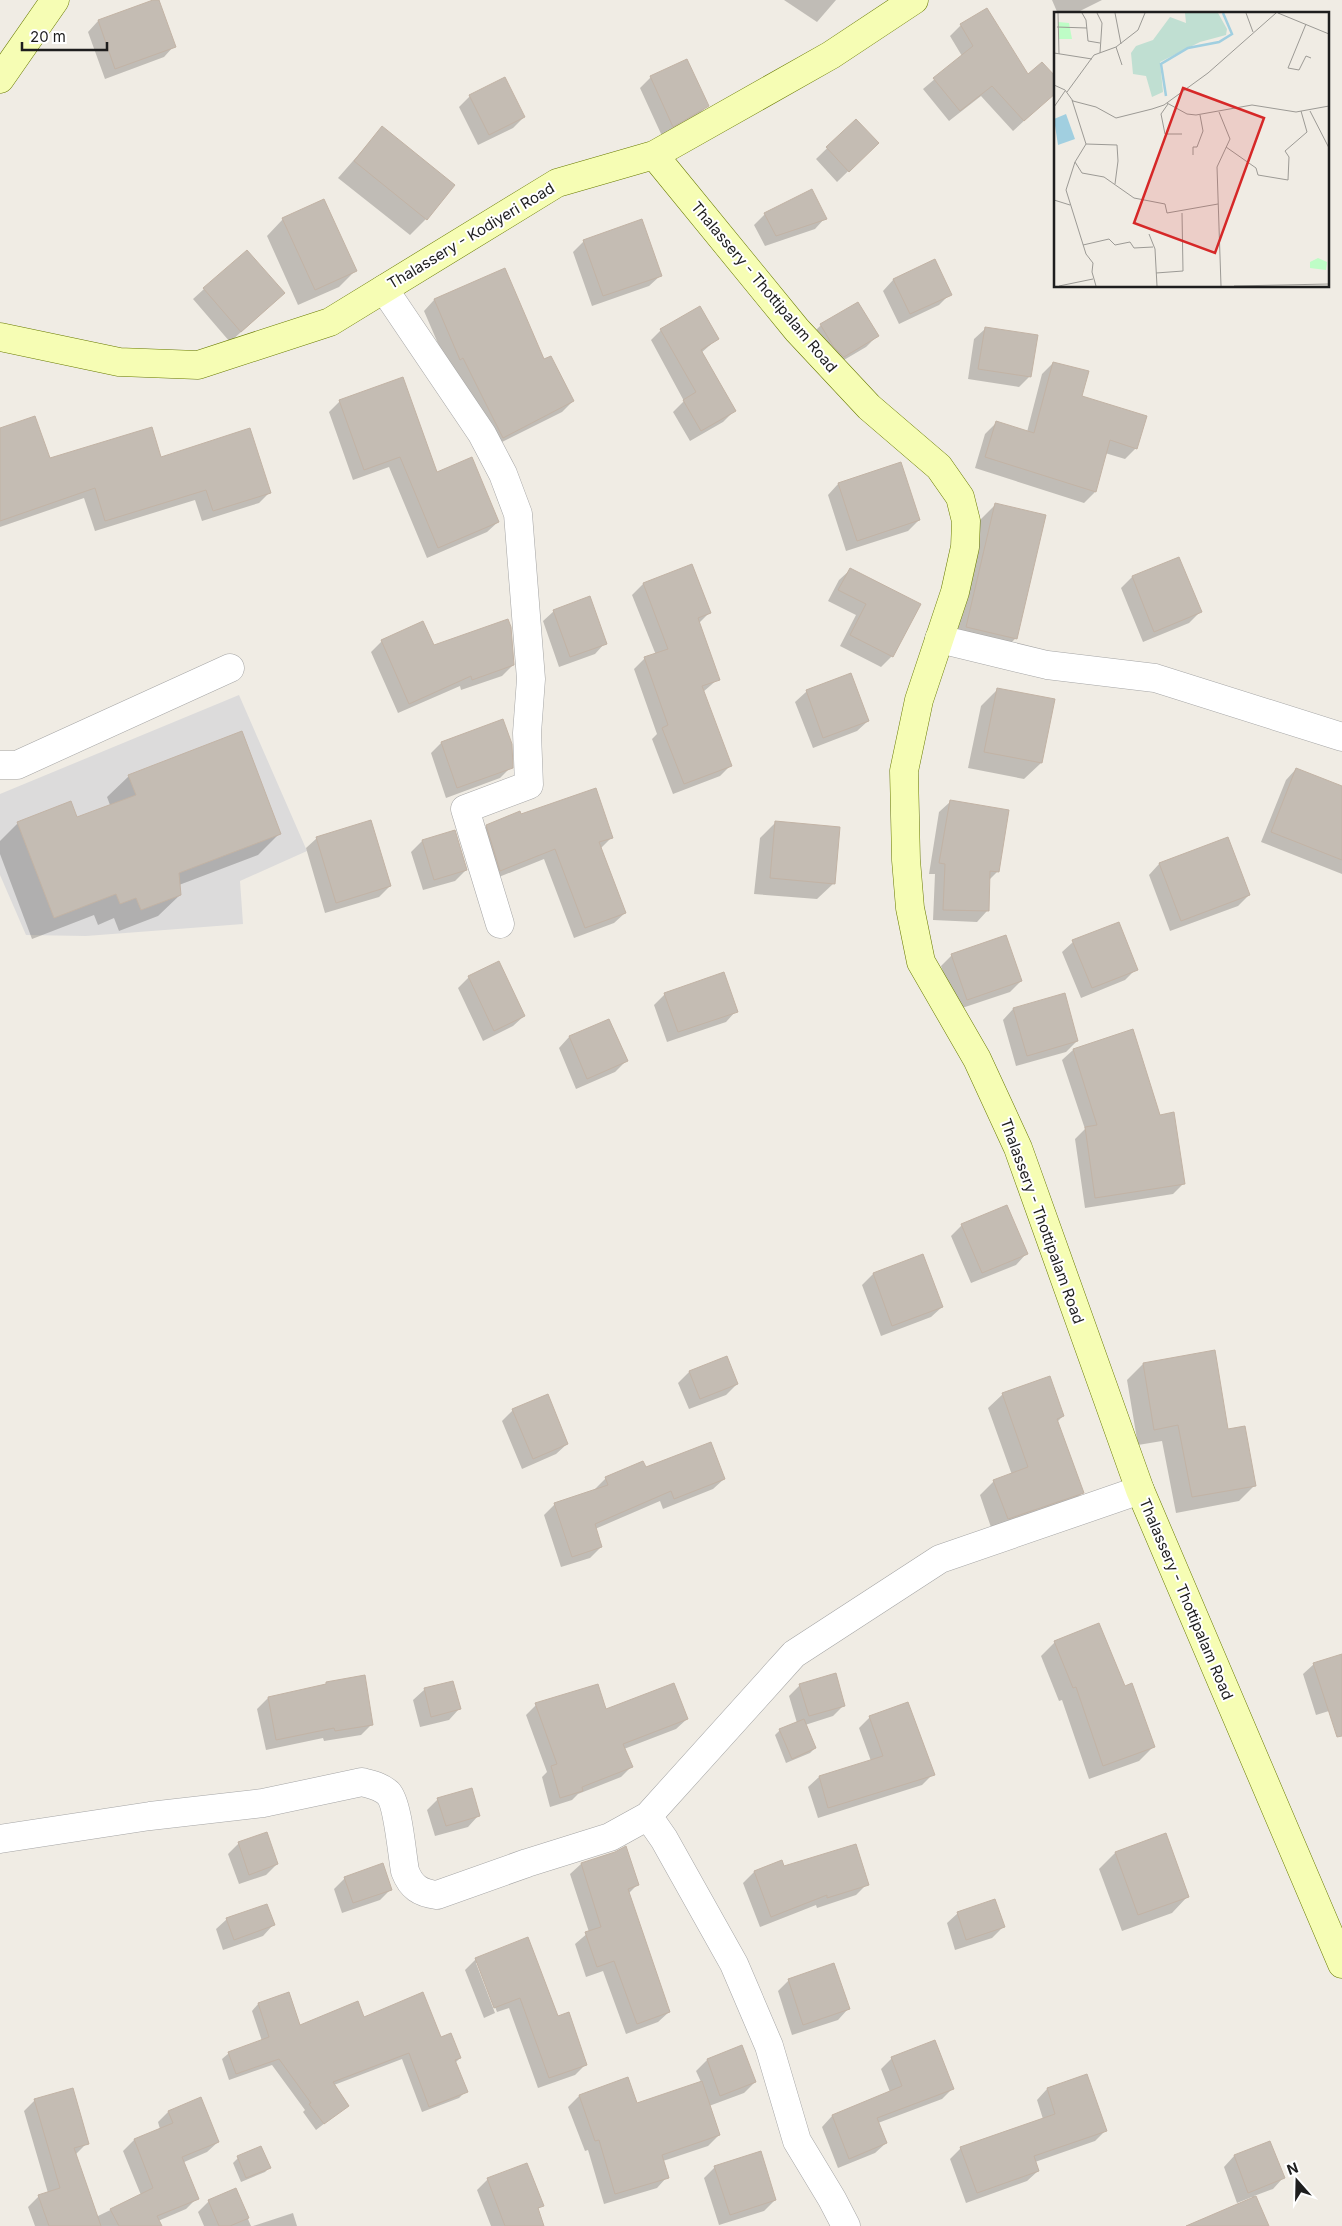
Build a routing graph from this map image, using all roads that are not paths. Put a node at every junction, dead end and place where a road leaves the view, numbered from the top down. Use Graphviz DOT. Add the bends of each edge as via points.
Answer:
graph roads {
  1 [pos="55,0"];
  2 [pos="914,0"];
  3 [pos="0,79"];
  4 [pos="654,155"];
  5 [pos="384,289"];
  6 [pos="0,337"];
  7 [pos="939,639"];
  8 [pos="230,668"];
  9 [pos="1342,736"];
  10 [pos="0,765"];
  11 [pos="500,924"];
  12 [pos="1140,1490"];
  13 [pos="648,1816"];
  14 [pos="0,1839"];
  15 [pos="1342,1964"];
  16 [pos="846,2226"];
  1 -- 3 [label="main road"];
  2 -- 4 [label="main road, Thalassery - Kodiyeri Road" via="831,55"];
  4 -- 5 [label="main road, Thalassery - Kodiyeri Road" via="557,183"];
  4 -- 7 [label="main road, Thalassery - Thottipalam Road" via="797,330 868,406 939,467 960,497 966,521 964,547 955,592"];
  5 -- 6 [label="main road, Thalassery - Kodiyeri Road" via="330,322 198,364 119,362"];
  5 -- 11 [label="street" via="482,434 503,474 518,514 531,679 527,733 529,786 465,809"];
  7 -- 9 [label="street" via="1047,665 1155,678"];
  7 -- 12 [label="main road, Thalassery - Thottipalam Road" via="918,700 904,771 910,908 921,962 977,1059 1018,1148"];
  8 -- 10 [label="street" via="17,765"];
  12 -- 13 [label="street" via="940,1559 794,1654"];
  12 -- 15 [label="main road, Thalassery - Thottipalam Road"];
  13 -- 14 [label="street" via="610,1836 437,1895 425,1894 409,1881 394,1805 389,1795 378,1786 362,1782 263,1803"];
  13 -- 16 [label="street" via="734,1964 769,2046 797,2141"];
}
